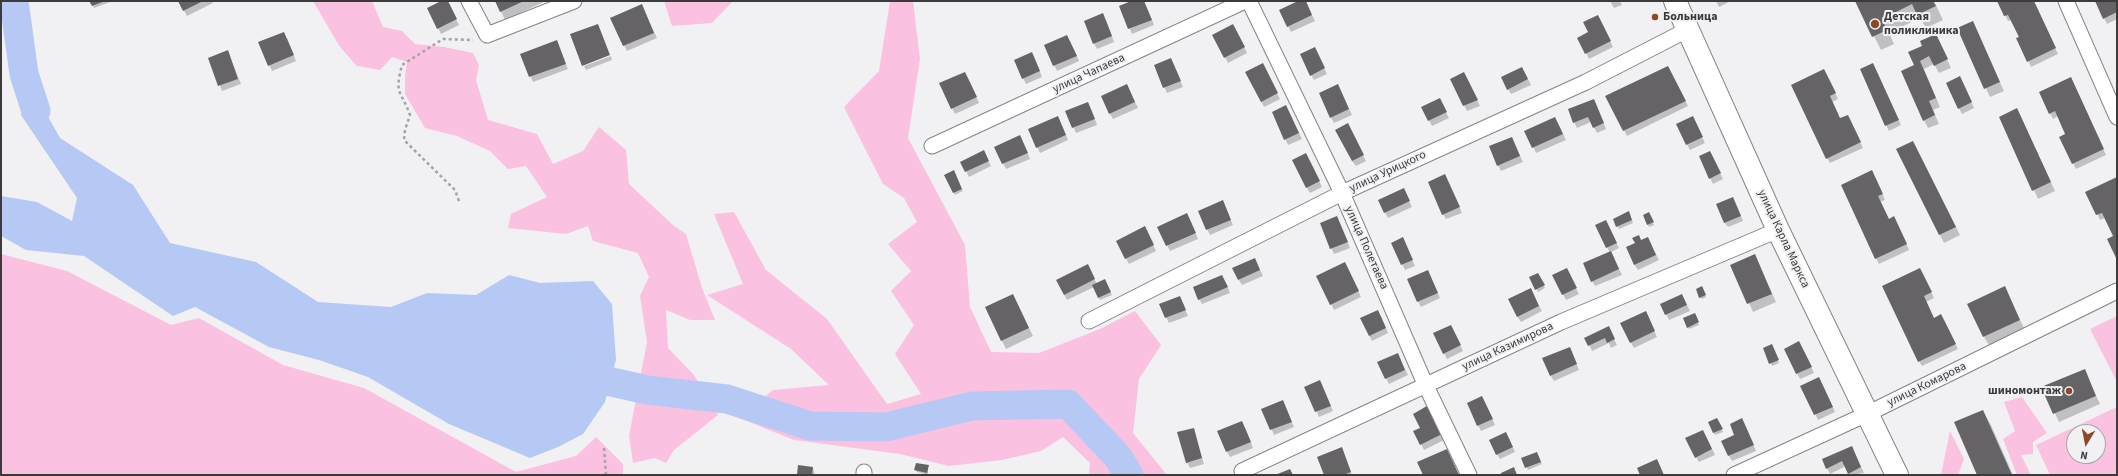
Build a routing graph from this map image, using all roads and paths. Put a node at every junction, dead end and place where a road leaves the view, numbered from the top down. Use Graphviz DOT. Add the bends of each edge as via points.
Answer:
graph roads {
  1 [pos="469,1"];
  2 [pos="574,1"];
  3 [pos="1245,1"];
  4 [pos="1249,1"];
  5 [pos="1675,1"];
  6 [pos="2066,1"];
  7 [pos="1689,29"];
  8 [pos="487,35"];
  9 [pos="2117,117"];
  10 [pos="932,146"];
  11 [pos="1342,193"];
  12 [pos="459,201"];
  13 [pos="1778,230"];
  14 [pos="2117,291"];
  15 [pos="1089,321"];
  16 [pos="1426,386"];
  17 [pos="1867,414"];
  18 [pos="604,448"];
  19 [pos="1242,471"];
  20 [pos="606,475"];
  21 [pos="1469,475"];
  22 [pos="1734,475"];
  23 [pos="1896,475"];
  1 -- 8 [label="street"];
  2 -- 8 [label="street"];
  3 -- 10 [label="street, улица Чапаева"];
  4 -- 11 [label="street, улица Полетаева"];
  5 -- 7 [label="main road, улица Карла Маркса"];
  6 -- 9 [label="street"];
  7 -- 11 [label="street, улица Урицкого" via="1586,82"];
  7 -- 13 [label="main road, улица Карла Маркса"];
  8 -- 12 [label="path" via="474,40 443,39 402,65 398,82 399,94 410,116 404,130 404,140 455,190"];
  11 -- 15 [label="street, улица Урицкого"];
  11 -- 16 [label="street, улица Полетаева"];
  13 -- 16 [label="street, улица Казимирова" via="1561,322"];
  13 -- 17 [label="main road, улица Карла Маркса"];
  14 -- 17 [label="street, улица Комарова"];
  16 -- 19 [label="street, улица Казимирова"];
  16 -- 21 [label="street, улица Полетаева"];
  17 -- 22 [label="street, улица Комарова"];
  17 -- 23 [label="main road, улица Карла Маркса"];
  18 -- 20 [label="path"];
}
